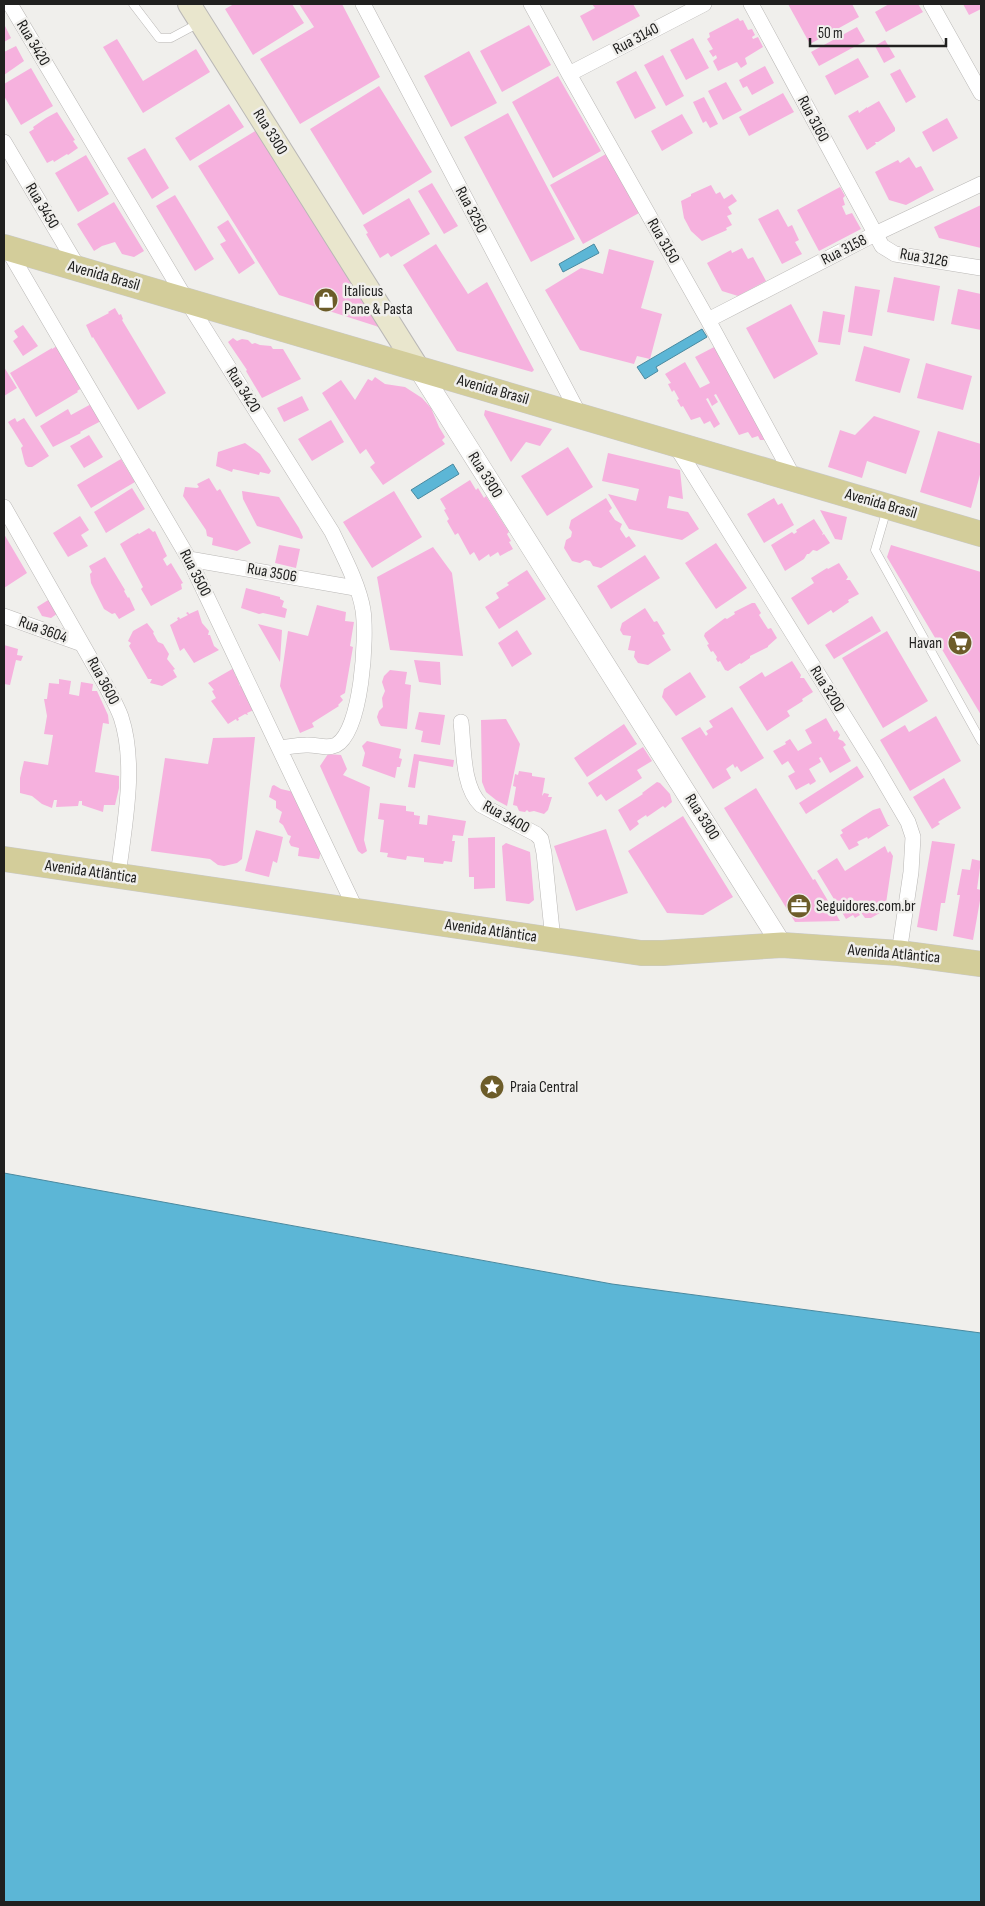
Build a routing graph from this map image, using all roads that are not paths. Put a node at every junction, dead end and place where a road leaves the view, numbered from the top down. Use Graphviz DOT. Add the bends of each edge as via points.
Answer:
graph roads {
  1 [pos="10,4"];
  2 [pos="133,4"];
  3 [pos="363,4"];
  4 [pos="531,4"];
  5 [pos="704,4"];
  6 [pos="751,4"];
  7 [pos="931,4"];
  8 [pos="195,13"];
  9 [pos="569,74"];
  10 [pos="981,93"];
  11 [pos="4,142"];
  12 [pos="981,184"];
  13 [pos="875,234"];
  14 [pos="5,248"];
  15 [pos="981,268"];
  16 [pos="79,269"];
  17 [pos="187,301"];
  18 [pos="708,320"];
  19 [pos="418,368"];
  20 [pos="580,416"];
  21 [pos="674,443"];
  22 [pos="794,478"];
  23 [pos="4,506"];
  24 [pos="887,507"];
  25 [pos="981,534"];
  26 [pos="189,559"];
  27 [pos="355,588"];
  28 [pos="4,616"];
  29 [pos="82,644"];
  30 [pos="461,722"];
  31 [pos="981,741"];
  32 [pos="280,748"];
  33 [pos="4,859"];
  34 [pos="118,876"];
  35 [pos="357,912"];
  36 [pos="553,940"];
  37 [pos="782,945"];
  38 [pos="899,954"];
  39 [pos="981,964"];
  1 -- 17 [label="street, Rua 3420"];
  2 -- 8 [label="lane" via="159,38 171,38"];
  3 -- 20 [label="street, Rua 3250"];
  4 -- 9 [label="street, Rua 3150"];
  5 -- 9 [label="street, Rua 3140"];
  6 -- 13 [label="street, Rua 3160"];
  7 -- 10 [label="street"];
  8 -- 19 [label="main road, Rua 3300"];
  9 -- 18 [label="street, Rua 3150"];
  11 -- 16 [label="street, Rua 3450"];
  12 -- 13 [label="street, Rua 3158"];
  13 -- 15 [label="street, Rua 3126" via="882,246 895,254"];
  13 -- 18 [label="street, Rua 3158"];
  14 -- 16 [label="main road, Avenida Brasil"];
  14 -- 26 [label="street, Rua 3500"];
  16 -- 17 [label="main road, Avenida Brasil"];
  17 -- 19 [label="main road, Avenida Brasil"];
  17 -- 27 [label="street, Rua 3420" via="332,532"];
  18 -- 22 [label="street, Rua 3150"];
  19 -- 20 [label="main road, Avenida Brasil"];
  19 -- 37 [label="street, Rua 3300"];
  20 -- 21 [label="main road, Avenida Brasil"];
  21 -- 22 [label="main road, Avenida Brasil"];
  21 -- 38 [label="street, Rua 3200" via="908,822 913,837 911,872"];
  22 -- 24 [label="main road, Avenida Brasil"];
  23 -- 29 [label="street, Rua 3600"];
  24 -- 25 [label="main road, Avenida Brasil"];
  24 -- 31 [label="lane" via="875,550"];
  26 -- 27 [label="street, Rua 3506"];
  26 -- 32 [label="street, Rua 3500"];
  27 -- 32 [label="street, Rua 3420" via="363,610 362,683 344,736 337,744 323,748 309,744"];
  28 -- 29 [label="street, Rua 3604"];
  29 -- 34 [label="street, Rua 3600" via="121,717 127,746 128,792"];
  30 -- 36 [label="street, Rua 3400" via="468,787 475,799 541,839"];
  32 -- 35 [label="street, Rua 3500"];
  33 -- 34 [label="main road, Avenida Atlântica"];
  34 -- 35 [label="main road, Avenida Atlântica"];
  35 -- 36 [label="main road, Avenida Atlântica"];
  36 -- 37 [label="main road, Avenida Atlântica" via="641,953"];
  37 -- 38 [label="main road, Avenida Atlântica"];
  38 -- 39 [label="main road, Avenida Atlântica"];
}
